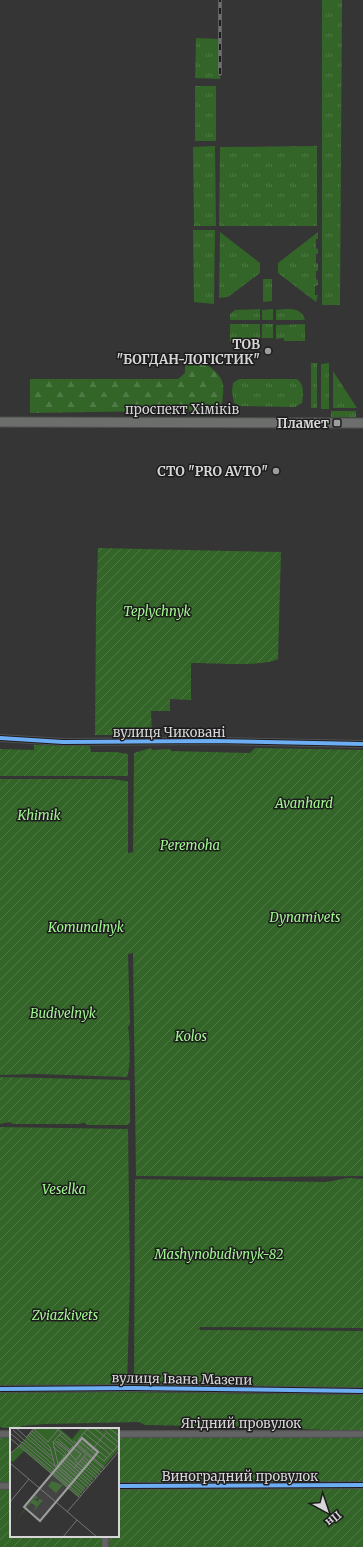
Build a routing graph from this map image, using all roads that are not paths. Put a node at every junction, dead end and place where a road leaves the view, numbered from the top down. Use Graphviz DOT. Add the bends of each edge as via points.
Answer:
graph roads {
  1 [pos="0,422"];
  2 [pos="363,422"];
  3 [pos="0,738"];
  4 [pos="363,744"];
  5 [pos="0,1389"];
  6 [pos="363,1391"];
  7 [pos="119,1434"];
  8 [pos="363,1434"];
  9 [pos="363,1485"];
  10 [pos="119,1486"];
  1 -- 2 [label="main road, проспект Хіміків"];
  3 -- 4 [label="street, вулиця Чиковані" via="64,742"];
  5 -- 6 [label="street, вулиця Івана Мазепи"];
  7 -- 8 [label="street, Ягідний провулок"];
  9 -- 10 [label="street, Виноградний провулок"];
}
